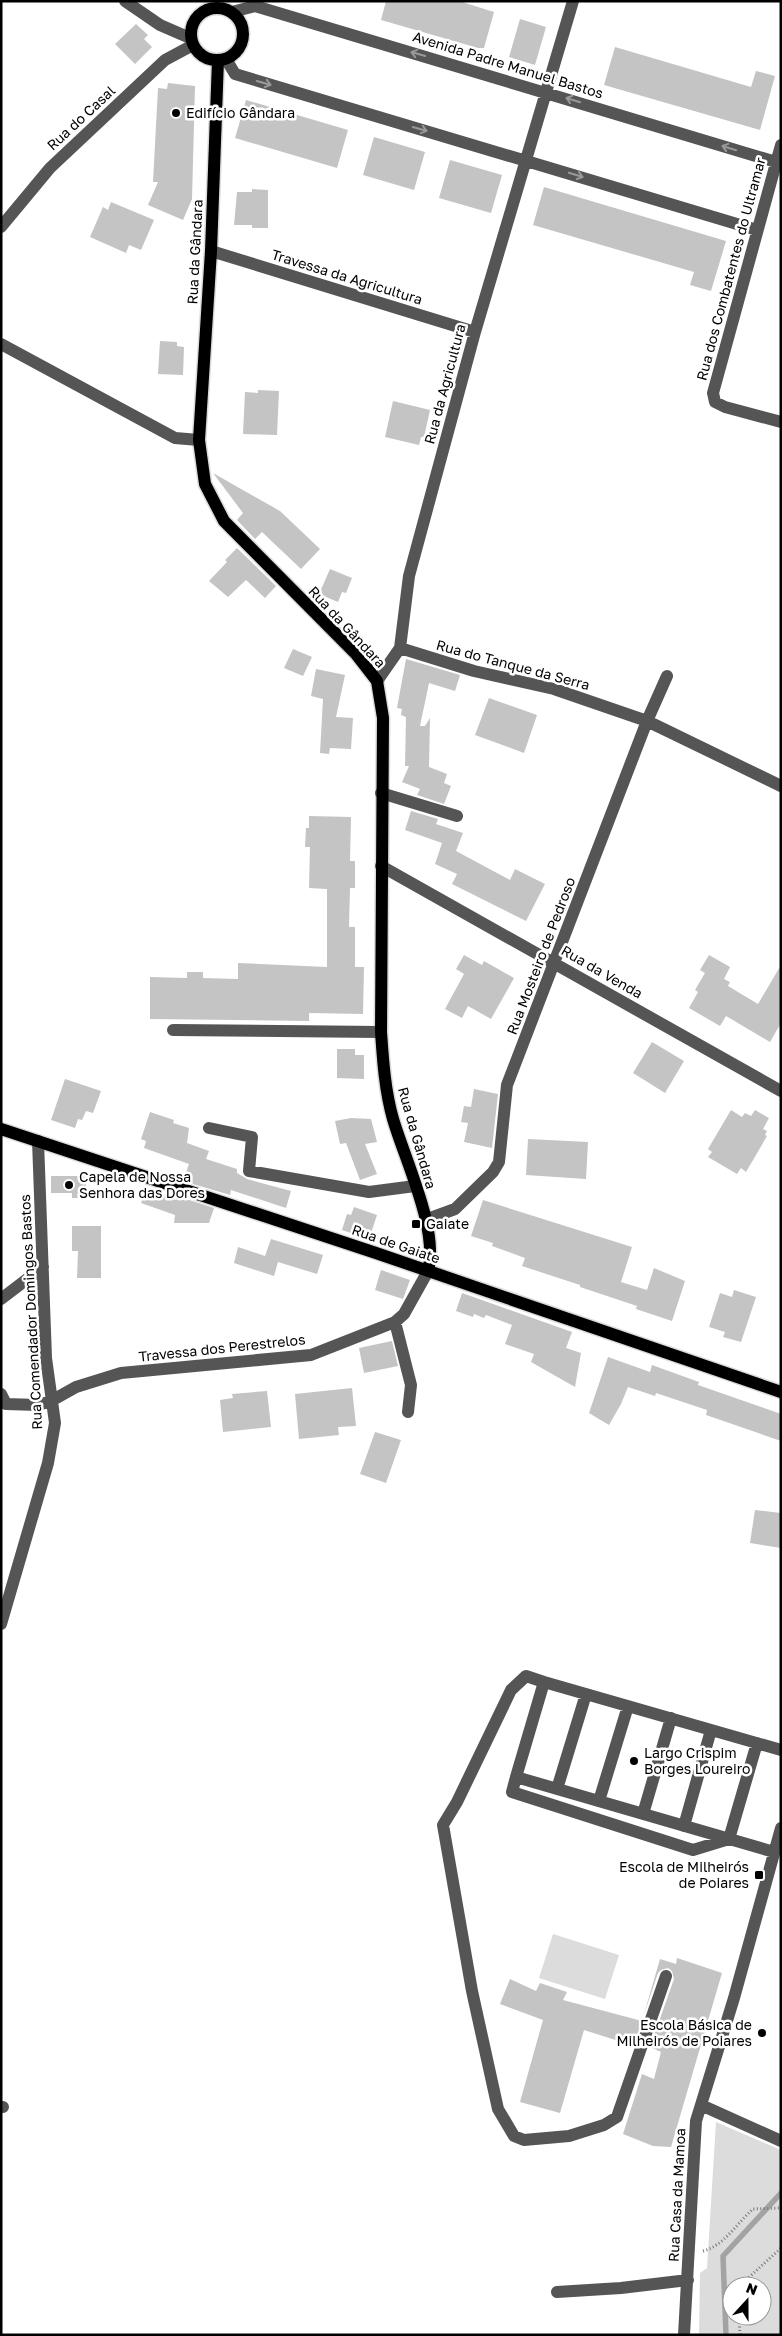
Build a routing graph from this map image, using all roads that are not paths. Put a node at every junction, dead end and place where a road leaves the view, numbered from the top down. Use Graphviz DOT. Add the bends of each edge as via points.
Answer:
graph roads {
  1 [pos="125,1"];
  2 [pos="573,1"];
  3 [pos="224,7"];
  4 [pos="192,42"];
  5 [pos="222,59"];
  6 [pos="546,92"];
  7 [pos="781,145"];
  8 [pos="526,160"];
  9 [pos="776,162"];
  10 [pos="1,227"];
  11 [pos="757,230"];
  12 [pos="211,251"];
  13 [pos="475,332"];
  14 [pos="1,344"];
  15 [pos="781,422"];
  16 [pos="199,440"];
  17 [pos="400,648"];
  18 [pos="667,676"];
  19 [pos="377,681"];
  20 [pos="647,721"];
  21 [pos="781,786"];
  22 [pos="381,793"];
  23 [pos="457,816"];
  24 [pos="381,866"];
  25 [pos="555,962"];
  26 [pos="173,1030"];
  27 [pos="381,1032"];
  28 [pos="781,1091"];
  29 [pos="1,1128"];
  30 [pos="209,1128"];
  31 [pos="38,1141"];
  32 [pos="416,1186"];
  33 [pos="425,1220"];
  34 [pos="43,1267"];
  35 [pos="428,1271"];
  36 [pos="1,1300"];
  37 [pos="395,1322"];
  38 [pos="781,1392"];
  39 [pos="1,1394"];
  40 [pos="52,1401"];
  41 [pos="408,1412"];
  42 [pos="1,1624"];
  43 [pos="544,1682"];
  44 [pos="586,1694"];
  45 [pos="628,1706"];
  46 [pos="671,1718"];
  47 [pos="711,1730"];
  48 [pos="758,1743"];
  49 [pos="781,1750"];
  50 [pos="516,1777"];
  51 [pos="557,1789"];
  52 [pos="599,1801"];
  53 [pos="643,1814"];
  54 [pos="684,1826"];
  55 [pos="781,1828"];
  56 [pos="729,1839"];
  57 [pos="774,1852"];
  58 [pos="666,1976"];
  59 [pos="700,2105"];
  60 [pos="781,2141"];
  61 [pos="688,2280"];
  62 [pos="557,2292"];
  63 [pos="684,2335"];
  1 -- 4 [label="street"];
  2 -- 6 [label="street, Rua da Agricultura"];
  3 -- 4 [label="main road" via="204,10 197,16 190,30"];
  3 -- 5 [label="main road" via="238,17 243,33 239,48"];
  6 -- 3 [label="street, Avenida Padre Manuel Bastos, one-way" via="255,6"];
  4 -- 5 [label="main road" via="203,56"];
  4 -- 10 [label="street, Rua do Casal" via="165,60 50,168"];
  5 -- 8 [label="street, one-way" via="235,74"];
  5 -- 12 [label="main road, Rua da Gândara"];
  6 -- 8 [label="street, Rua da Agricultura"];
  9 -- 6 [label="street, Avenida Padre Manuel Bastos, one-way"];
  7 -- 9 [label="street, Rua dos Combatentes do Ultramar"];
  8 -- 11 [label="street, one-way"];
  8 -- 13 [label="street, Rua da Agricultura"];
  9 -- 11 [label="street, Rua dos Combatentes do Ultramar"];
  11 -- 15 [label="street, Rua dos Combatentes do Ultramar" via="714,384 715,402 725,408"];
  12 -- 13 [label="street, Travessa da Agricultura"];
  12 -- 16 [label="main road, Rua da Gândara"];
  13 -- 17 [label="street, Rua da Agricultura" via="408,576"];
  14 -- 16 [label="street" via="175,438"];
  16 -- 19 [label="main road, Rua da Gândara" via="205,484 224,521 356,654"];
  17 -- 19 [label="street, Rua da Agricultura"];
  17 -- 20 [label="street, Rua do Tanque da Serra" via="474,671 554,689"];
  18 -- 20 [label="street, Rua Mosteiro de Pedroso"];
  19 -- 22 [label="main road, Rua da Gândara" via="383,718"];
  20 -- 21 [label="street, Rua do Tanque da Serra"];
  20 -- 25 [label="street, Rua Mosteiro de Pedroso"];
  22 -- 23 [label="street"];
  22 -- 24 [label="main road, Rua da Gândara"];
  24 -- 25 [label="street, Rua da Venda"];
  24 -- 27 [label="main road, Rua da Gândara"];
  25 -- 28 [label="street, Rua da Venda"];
  25 -- 33 [label="street, Rua Mosteiro de Pedroso" via="507,1085 500,1162 455,1209"];
  26 -- 27 [label="street"];
  27 -- 32 [label="main road, Rua da Gândara" via="385,1079 393,1118"];
  29 -- 31 [label="main road, Rua de Gaiate"];
  30 -- 32 [label="street" via="252,1137 249,1171 369,1192"];
  31 -- 34 [label="street, Rua Comendador Domingos Bastos"];
  31 -- 35 [label="main road, Rua de Gaiate"];
  32 -- 33 [label="main road, Rua da Gândara"];
  33 -- 35 [label="main road, Rua da Gândara" via="430,1242"];
  34 -- 36 [label="street"];
  34 -- 40 [label="street, Rua Comendador Domingos Bastos" via="46,1358"];
  35 -- 37 [label="street, Travessa dos Perestrelos" via="408,1308"];
  35 -- 38 [label="main road, Rua de Gaiate"];
  37 -- 40 [label="street, Travessa dos Perestrelos" via="311,1355 121,1373 76,1387"];
  37 -- 41 [label="street" via="411,1385"];
  39 -- 40 [label="street" via="6,1404 38,1405"];
  40 -- 42 [label="street, Rua Comendador Domingos Bastos" via="55,1423 48,1463"];
  43 -- 44 [label="street"];
  43 -- 50 [label="street"];
  43 -- 58 [label="street" via="526,1676 511,1690 458,1802 443,1825 472,1991 498,2109 514,2136 524,2140 569,2136 604,2125 616,2117"];
  44 -- 45 [label="street"];
  44 -- 51 [label="street"];
  45 -- 46 [label="street"];
  45 -- 52 [label="street"];
  46 -- 47 [label="street"];
  46 -- 53 [label="street"];
  47 -- 48 [label="street"];
  47 -- 54 [label="street"];
  48 -- 49 [label="street"];
  48 -- 56 [label="street"];
  50 -- 51 [label="street"];
  50 -- 56 [label="street" via="512,1792 693,1850"];
  51 -- 52 [label="street"];
  52 -- 53 [label="street"];
  53 -- 54 [label="street"];
  54 -- 56 [label="street"];
  55 -- 57 [label="street, Rua Casa da Mamoa"];
  56 -- 57 [label="street"];
  57 -- 59 [label="street, Rua Casa da Mamoa" via="734,1998"];
  59 -- 60 [label="street"];
  59 -- 61 [label="street, Rua Casa da Mamoa" via="696,2121"];
  61 -- 62 [label="street"];
  61 -- 63 [label="street, Rua Casa da Mamoa"];
}
